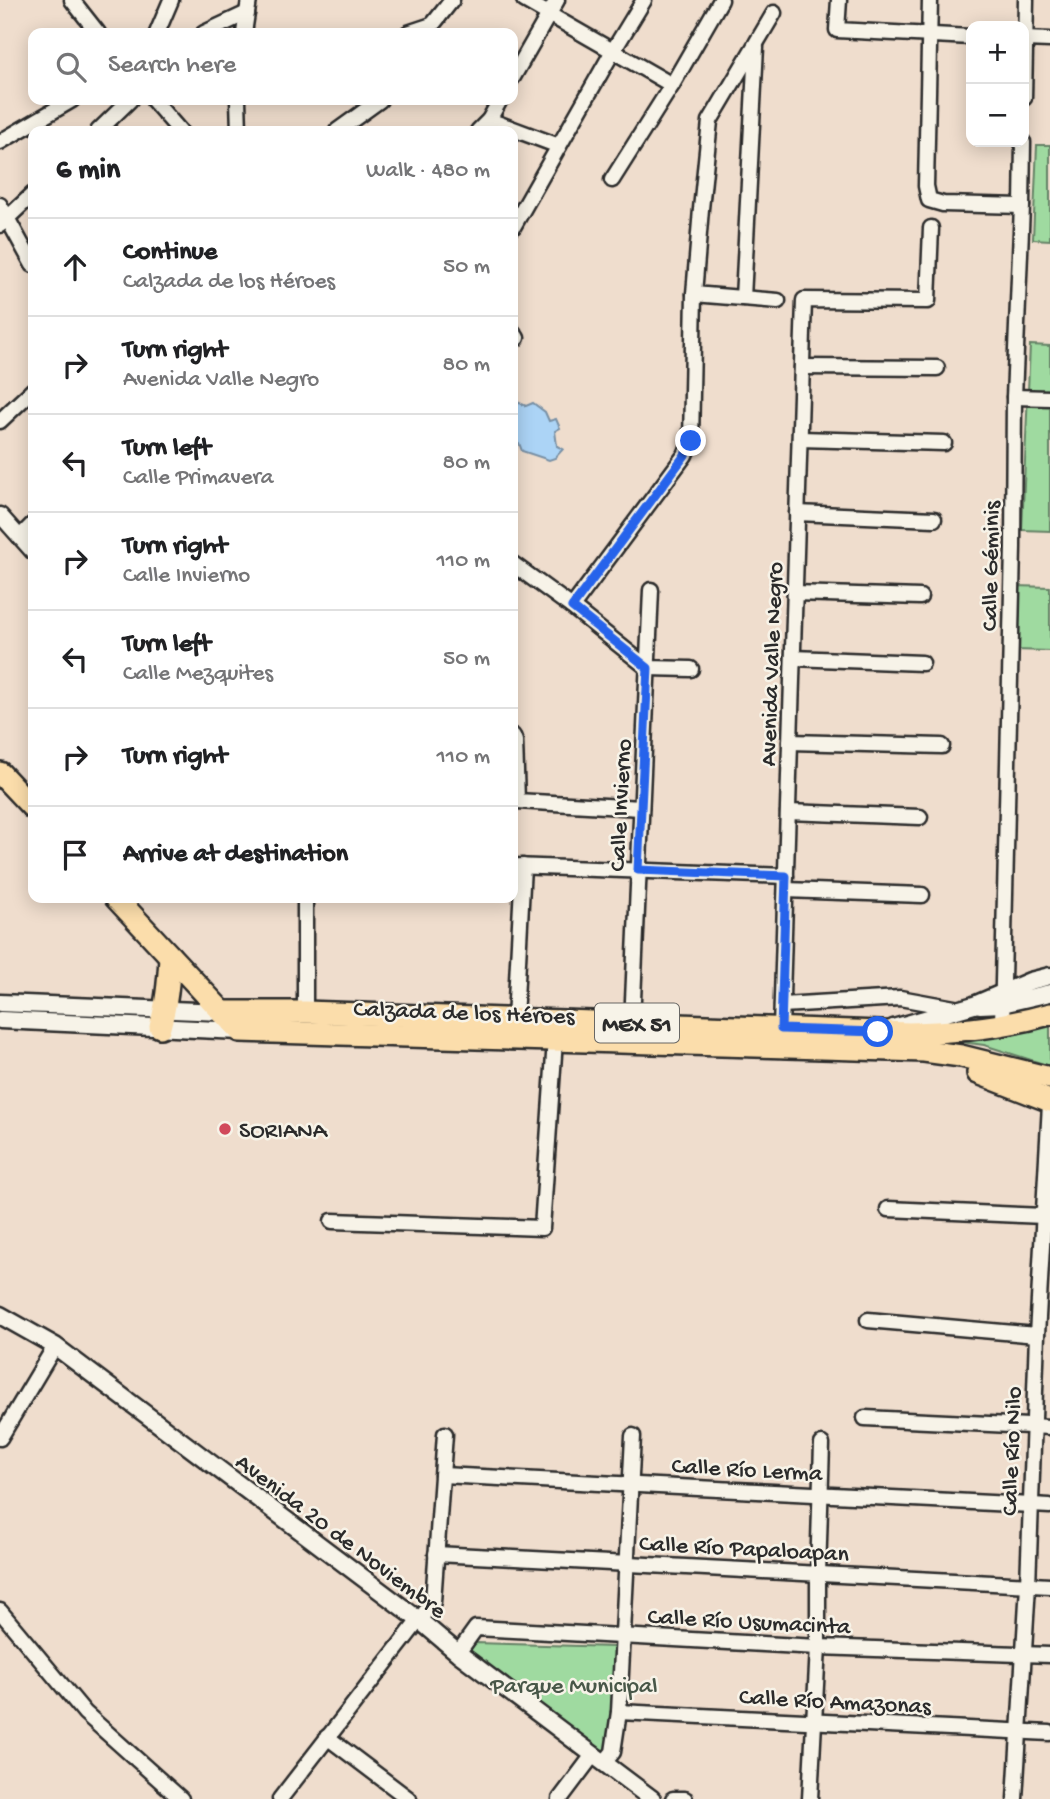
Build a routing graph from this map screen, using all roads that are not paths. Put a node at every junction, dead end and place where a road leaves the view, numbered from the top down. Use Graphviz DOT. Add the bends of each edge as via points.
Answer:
graph roads {
  1 [pos="72,0"];
  2 [pos="171,0"];
  3 [pos="452,0"];
  4 [pos="524,0"];
  5 [pos="557,0"];
  6 [pos="644,0"];
  7 [pos="721,0"];
  8 [pos="839,0"];
  9 [pos="930,0"];
  10 [pos="1026,0"];
  11 [pos="248,6"];
  12 [pos="774,13"];
  13 [pos="548,15"];
  14 [pos="1025,21"];
  15 [pos="94,28"];
  16 [pos="159,28"];
  17 [pos="212,28"];
  18 [pos="245,28"];
  19 [pos="430,28"];
  20 [pos="929,34"];
  21 [pos="966,37"];
  22 [pos="1029,39"];
  23 [pos="1050,40"];
  24 [pos="756,43"];
  25 [pos="613,51"];
  26 [pos="518,69"];
  27 [pos="671,85"];
  28 [pos="63,105"];
  29 [pos="125,105"];
  30 [pos="157,105"];
  31 [pos="238,105"];
  32 [pos="373,105"];
  33 [pos="497,105"];
  34 [pos="489,120"];
  35 [pos="103,126"];
  36 [pos="176,126"];
  37 [pos="239,126"];
  38 [pos="344,126"];
  39 [pos="483,126"];
  40 [pos="505,126"];
  41 [pos="518,131"];
  42 [pos="0,142"];
  43 [pos="559,146"];
  44 [pos="1023,147"];
  45 [pos="612,180"];
  46 [pos="28,199"];
  47 [pos="0,205"];
  48 [pos="1022,206"];
  49 [pos="518,218"];
  50 [pos="4,222"];
  51 [pos="931,228"];
  52 [pos="28,258"];
  53 [pos="694,294"];
  54 [pos="743,298"];
  55 [pos="778,301"];
  56 [pos="802,367"];
  57 [pos="937,368"];
  58 [pos="28,395"];
  59 [pos="1014,397"];
  60 [pos="1050,398"];
  61 [pos="0,421"];
  62 [pos="800,439"];
  63 [pos="944,443"];
  64 [pos="797,513"];
  65 [pos="0,515"];
  66 [pos="934,519"];
  67 [pos="28,529"];
  68 [pos="20,537"];
  69 [pos="28,546"];
  70 [pos="518,568"];
  71 [pos="650,590"];
  72 [pos="795,593"];
  73 [pos="920,597"];
  74 [pos="572,607"];
  75 [pos="793,658"];
  76 [pos="922,663"];
  77 [pos="648,668"];
  78 [pos="691,669"];
  79 [pos="790,741"];
  80 [pos="942,746"];
  81 [pos="0,773"];
  82 [pos="518,801"];
  83 [pos="28,803"];
  84 [pos="641,808"];
  85 [pos="788,812"];
  86 [pos="920,817"];
  87 [pos="518,866"];
  88 [pos="638,870"];
  89 [pos="786,883"];
  90 [pos="922,895"];
  91 [pos="121,903"];
  92 [pos="305,903"];
  93 [pos="517,903"];
  94 [pos="170,956"];
  95 [pos="1050,976"];
  96 [pos="1050,993"];
  97 [pos="0,1003"];
  98 [pos="782,1005"];
  99 [pos="967,1007"];
  100 [pos="1002,1007"];
  101 [pos="222,1012"];
  102 [pos="305,1012"];
  103 [pos="1050,1014"];
  104 [pos="162,1018"];
  105 [pos="515,1019"];
  106 [pos="0,1020"];
  107 [pos="632,1023"];
  108 [pos="781,1029"];
  109 [pos="240,1031"];
  110 [pos="878,1032"];
  111 [pos="555,1040"];
  112 [pos="924,1051"];
  113 [pos="1050,1079"];
  114 [pos="1050,1103"];
  115 [pos="888,1209"];
  116 [pos="1044,1216"];
  117 [pos="332,1221"];
  118 [pos="1046,1269"];
  119 [pos="0,1315"];
  120 [pos="868,1320"];
  121 [pos="1037,1335"];
  122 [pos="55,1346"];
  123 [pos="865,1418"];
  124 [pos="1033,1427"];
  125 [pos="1050,1427"];
  126 [pos="445,1434"];
  127 [pos="633,1436"];
  128 [pos="0,1438"];
  129 [pos="822,1444"];
  130 [pos="442,1475"];
  131 [pos="631,1485"];
  132 [pos="821,1494"];
  133 [pos="1031,1505"];
  134 [pos="1050,1506"];
  135 [pos="436,1554"];
  136 [pos="626,1564"];
  137 [pos="818,1574"];
  138 [pos="1028,1585"];
  139 [pos="1050,1586"];
  140 [pos="0,1611"];
  141 [pos="419,1620"];
  142 [pos="624,1637"];
  143 [pos="818,1647"];
  144 [pos="458,1653"];
  145 [pos="1024,1653"];
  146 [pos="1050,1655"];
  147 [pos="619,1712"];
  148 [pos="813,1722"];
  149 [pos="1019,1732"];
  150 [pos="1050,1733"];
  151 [pos="327,1737"];
  152 [pos="599,1759"];
  153 [pos="181,1799"];
  154 [pos="280,1799"];
  155 [pos="409,1799"];
  156 [pos="560,1799"];
  157 [pos="652,1799"];
  158 [pos="673,1799"];
  159 [pos="685,1799"];
  160 [pos="810,1799"];
  161 [pos="1015,1799"];
  1 -- 15 [label="street"];
  2 -- 16 [label="street"];
  3 -- 19 [label="street"];
  4 -- 13 [label="street"];
  5 -- 13 [label="street"];
  6 -- 25 [label="street"];
  7 -- 27 [label="street"];
  8 -- 20 [label="street" via="837,30"];
  9 -- 20 [label="street"];
  10 -- 14 [label="street"];
  11 -- 17 [label="street"];
  11 -- 18 [label="street"];
  12 -- 24 [label="street"];
  13 -- 25 [label="street"];
  13 -- 26 [label="street"];
  20 -- 21 [label="street"];
  20 -- 48 [label="street" via="929,200"];
  22 -- 23 [label="street"];
  24 -- 53 [label="street" via="710,121"];
  24 -- 54 [label="street"];
  25 -- 27 [label="street"];
  25 -- 43 [label="street"];
  27 -- 45 [label="street"];
  28 -- 42 [label="street"];
  29 -- 35 [label="street"];
  30 -- 36 [label="street"];
  31 -- 37 [label="street"];
  32 -- 38 [label="street"];
  33 -- 34 [label="street"];
  34 -- 39 [label="street"];
  34 -- 40 [label="street"];
  41 -- 43 [label="street"];
  43 -- 49 [label="street"];
  44 -- 48 [label="street, Calle Géminis"];
  46 -- 50 [label="street"];
  47 -- 50 [label="street"];
  48 -- 59 [label="street, Calle Géminis"];
  50 -- 52 [label="street"];
  51 -- 56 [label="street, Avenida Valle Negro" via="928,301 804,300"];
  53 -- 54 [label="street"];
  53 -- 74 [label="street" via="691,441"];
  54 -- 55 [label="street"];
  56 -- 57 [label="street"];
  56 -- 62 [label="street, Avenida Valle Negro"];
  58 -- 61 [label="street"];
  59 -- 60 [label="street"];
  59 -- 100 [label="street, Calle Géminis"];
  62 -- 63 [label="street"];
  62 -- 64 [label="street, Avenida Valle Negro"];
  64 -- 66 [label="street"];
  64 -- 72 [label="street, Avenida Valle Negro"];
  65 -- 68 [label="street"];
  67 -- 68 [label="street"];
  68 -- 69 [label="street"];
  70 -- 74 [label="street"];
  71 -- 77 [label="street, Calle Invierno"];
  72 -- 73 [label="street"];
  72 -- 75 [label="street, Avenida Valle Negro"];
  74 -- 77 [label="street"];
  75 -- 76 [label="street"];
  75 -- 79 [label="street, Avenida Valle Negro"];
  77 -- 78 [label="street"];
  77 -- 84 [label="street, Calle Invierno"];
  79 -- 80 [label="street"];
  79 -- 85 [label="street, Avenida Valle Negro"];
  81 -- 83 [label="main road"];
  82 -- 84 [label="street"];
  84 -- 88 [label="street, Calle Invierno"];
  85 -- 86 [label="street"];
  85 -- 89 [label="street, Avenida Valle Negro"];
  87 -- 88 [label="street"];
  88 -- 89 [label="street"];
  88 -- 107 [label="street, Calle Invierno"];
  89 -- 90 [label="street"];
  89 -- 98 [label="street, Avenida Valle Negro"];
  91 -- 94 [label="main road"];
  92 -- 102 [label="street"];
  93 -- 105 [label="street"];
  94 -- 101 [label="main road"];
  94 -- 104 [label="main road"];
  95 -- 100 [label="street" via="1030,981"];
  96 -- 100 [label="street"];
  97 -- 104 [label="street, Calzada de los Héroes"];
  98 -- 99 [label="street" via="900,998"];
  98 -- 108 [label="street, Avenida Valle Negro"];
  99 -- 100 [label="street"];
  99 -- 110 [label="street"];
  100 -- 103 [label="main road, Calzada de los Héroes / MEX 51"];
  100 -- 110 [label="main road, Calzada de los Héroes / MEX 51" via="978,1030"];
  101 -- 102 [label="main road, Calzada de los Héroes / MEX 51"];
  101 -- 104 [label="street, Calzada de los Héroes"];
  101 -- 109 [label="main road"];
  102 -- 105 [label="main road, Calzada de los Héroes / MEX 51"];
  104 -- 106 [label="street, Calzada de los Héroes"];
  104 -- 109 [label="street, Calzada de los Héroes"];
  105 -- 107 [label="main road, Calzada de los Héroes / MEX 51"];
  107 -- 108 [label="main road, Calzada de los Héroes / MEX 51"];
  108 -- 110 [label="main road, Calzada de los Héroes / MEX 51"];
  109 -- 111 [label="main road, Calzada de los Héroes / MEX 51"];
  111 -- 112 [label="main road, Calzada de los Héroes / MEX 51"];
  111 -- 117 [label="street" via="542,1228"];
  112 -- 113 [label="main road, Calzada de los Héroes / MEX 51"];
  112 -- 114 [label="main road"];
  114 -- 116 [label="street, Calle Río Nilo"];
  115 -- 116 [label="street"];
  116 -- 118 [label="street, Calle Río Nilo"];
  118 -- 121 [label="street, Calle Río Nilo"];
  119 -- 122 [label="street, Avenida 20 de Noviembre"];
  120 -- 121 [label="street"];
  121 -- 124 [label="street, Calle Río Nilo"];
  122 -- 128 [label="street"];
  122 -- 141 [label="street, Avenida 20 de Noviembre"];
  123 -- 124 [label="street"];
  124 -- 125 [label="street"];
  124 -- 133 [label="street, Calle Río Nilo"];
  126 -- 130 [label="street"];
  127 -- 131 [label="street"];
  129 -- 132 [label="street"];
  130 -- 131 [label="street, Calle Río Lerma"];
  130 -- 135 [label="street"];
  131 -- 132 [label="street, Calle Río Lerma"];
  131 -- 136 [label="street"];
  132 -- 133 [label="street, Calle Río Lerma"];
  132 -- 137 [label="street"];
  133 -- 134 [label="street, Calle Río Lerma"];
  133 -- 138 [label="street, Calle Río Nilo"];
  135 -- 136 [label="street, Calle Río Papaloapan"];
  135 -- 141 [label="street" via="433,1602"];
  136 -- 137 [label="street, Calle Río Papaloapan"];
  136 -- 142 [label="street"];
  137 -- 138 [label="street, Calle Río Papaloapan"];
  137 -- 143 [label="street"];
  138 -- 139 [label="street, Calle Río Papaloapan"];
  138 -- 145 [label="street, Calle Río Nilo"];
  140 -- 153 [label="street" via="85,1713"];
  141 -- 144 [label="street, Avenida 20 de Noviembre"];
  141 -- 151 [label="street"];
  142 -- 143 [label="street, Calle Río Usumacinta"];
  142 -- 144 [label="street, Calle Río Usumacinta" via="476,1629"];
  142 -- 147 [label="street"];
  143 -- 145 [label="street, Calle Río Usumacinta"];
  143 -- 148 [label="street"];
  144 -- 152 [label="street, Avenida 20 de Noviembre"];
  145 -- 146 [label="street, Calle Río Usumacinta"];
  145 -- 149 [label="street, Calle Río Nilo"];
  147 -- 148 [label="street, Calle Río Amazonas"];
  147 -- 152 [label="street" via="613,1752"];
  148 -- 149 [label="street, Calle Río Amazonas"];
  148 -- 160 [label="street"];
  149 -- 150 [label="street, Calle Río Amazonas"];
  149 -- 161 [label="street, Calle Río Nilo"];
  151 -- 154 [label="street"];
  151 -- 155 [label="street"];
  152 -- 156 [label="street"];
  152 -- 157 [label="street, Avenida 20 de Noviembre"];
  158 -- 159 [label="street"];
}
